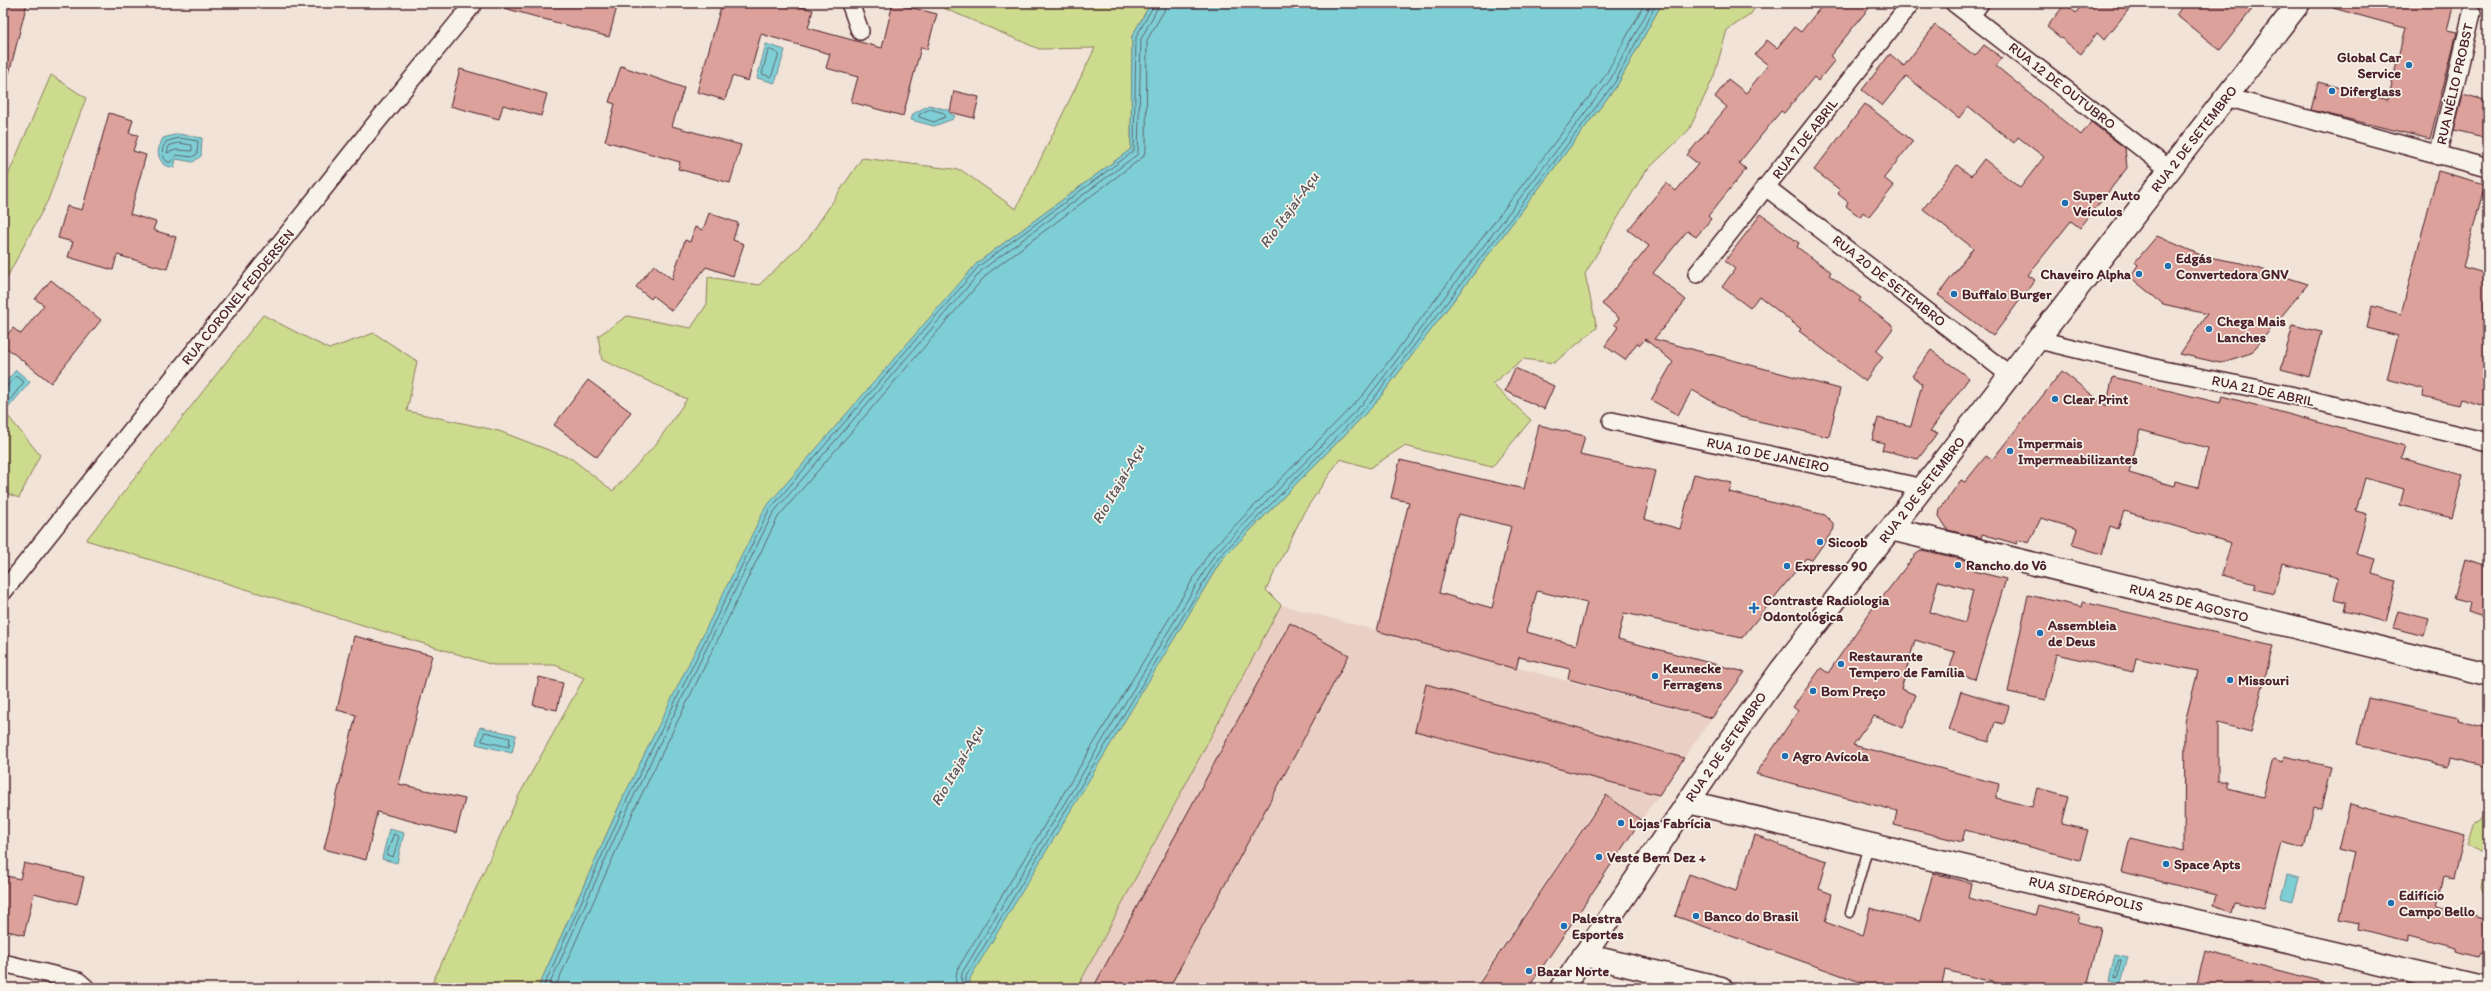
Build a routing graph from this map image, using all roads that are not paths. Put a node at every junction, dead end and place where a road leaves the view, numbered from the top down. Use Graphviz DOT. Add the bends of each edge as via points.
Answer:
graph roads {
  1 [pos="474,3"];
  2 [pos="850,3"];
  3 [pos="1911,3"];
  4 [pos="1954,3"];
  5 [pos="2299,3"];
  6 [pos="1975,9"];
  7 [pos="2472,12"];
  8 [pos="860,31"];
  9 [pos="2226,97"];
  10 [pos="2438,156"];
  11 [pos="2488,168"];
  12 [pos="2170,170"];
  13 [pos="1766,187"];
  14 [pos="1697,274"];
  15 [pos="2039,340"];
  16 [pos="2011,376"];
  17 [pos="1612,421"];
  18 [pos="2488,442"];
  19 [pos="1924,488"];
  20 [pos="1891,529"];
  21 [pos="3,592"];
  22 [pos="2488,674"];
  23 [pos="1688,802"];
  24 [pos="1870,844"];
  25 [pos="1850,913"];
  26 [pos="1584,955"];
  27 [pos="3,963"];
  28 [pos="86,988"];
  29 [pos="1562,988"];
  30 [pos="1721,988"];
  31 [pos="2483,988"];
  1 -- 21 [label="street, RUA CORONEL FEDDERSEN"];
  2 -- 8 [label="street"];
  3 -- 13 [label="street, RUA 7 DE ABRIL"];
  4 -- 6 [label="street, RUA 12 DE OUTUBRO"];
  5 -- 9 [label="street, RUA 2 DE SETEMBRO"];
  6 -- 12 [label="street, RUA 12 DE OUTUBRO"];
  7 -- 10 [label="street, RUA NÉLIO PROBST"];
  9 -- 10 [label="street"];
  9 -- 12 [label="street, RUA 2 DE SETEMBRO"];
  10 -- 11 [label="street"];
  12 -- 15 [label="street, RUA 2 DE SETEMBRO"];
  13 -- 14 [label="street, RUA 7 DE ABRIL"];
  13 -- 16 [label="street, RUA 20 DE SETEMBRO"];
  15 -- 16 [label="street, RUA 2 DE SETEMBRO"];
  15 -- 18 [label="street, RUA 21 DE ABRIL"];
  16 -- 19 [label="street, RUA 2 DE SETEMBRO"];
  17 -- 19 [label="street, RUA 10 DE JANEIRO"];
  19 -- 20 [label="street, RUA 2 DE SETEMBRO"];
  20 -- 22 [label="street, RUA 25 DE AGOSTO"];
  20 -- 23 [label="street, RUA 2 DE SETEMBRO" via="1781,670"];
  23 -- 24 [label="street, RUA SIDERÓPOLIS"];
  23 -- 26 [label="street, RUA 2 DE SETEMBRO"];
  24 -- 25 [label="lane"];
  24 -- 31 [label="street, RUA SIDERÓPOLIS"];
  26 -- 29 [label="street, RUA 2 DE SETEMBRO"];
  26 -- 30 [label="street"];
  27 -- 28 [label="street" via="78,981"];
}
